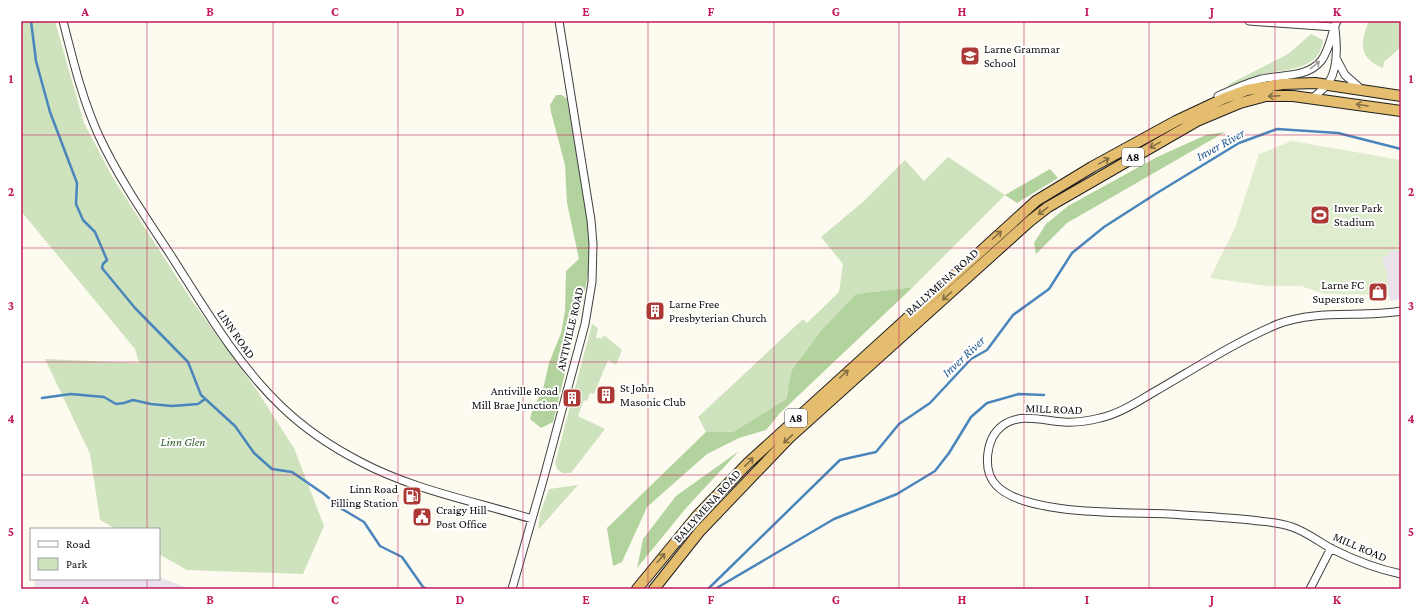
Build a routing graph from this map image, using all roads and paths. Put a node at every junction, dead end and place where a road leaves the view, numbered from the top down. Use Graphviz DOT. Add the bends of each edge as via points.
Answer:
graph roads {
  1 [pos="63,21"];
  2 [pos="559,21"];
  3 [pos="1249,21"];
  4 [pos="1336,24"];
  5 [pos="1336,58"];
  6 [pos="1327,84"];
  7 [pos="1361,89"];
  8 [pos="1401,96"];
  9 [pos="1313,98"];
  10 [pos="1401,111"];
  11 [pos="1176,121"];
  12 [pos="1401,311"];
  13 [pos="532,519"];
  14 [pos="1331,548"];
  15 [pos="1401,574"];
  16 [pos="512,589"];
  17 [pos="637,589"];
  18 [pos="654,589"];
  19 [pos="1310,589"];
  1 -- 13 [label="street, LINN ROAD" via="87,106 111,159 216,326 251,374 270,395 313,432 374,469 447,495"];
  2 -- 13 [label="street, ANTIVILLE ROAD" via="590,220 592,275 585,324"];
  3 -- 4 [label="street"];
  4 -- 5 [label="street"];
  11 -- 4 [label="street, one-way" via="1236,87 1259,80 1306,72 1322,59"];
  5 -- 6 [label="street" via="1332,77"];
  5 -- 7 [label="street" via="1345,75"];
  6 -- 7 [label="highway, A8"];
  6 -- 9 [label="street"];
  6 -- 11 [label="highway, A8" via="1266,86 1225,98"];
  7 -- 8 [label="highway, A8"];
  10 -- 9 [label="highway, A8, one-way"];
  9 -- 18 [label="highway, BALLYMENA ROAD / A8, one-way" via="1266,96 1225,107 1196,121 1048,207 789,438 700,531"];
  17 -- 11 [label="highway, BALLYMENA ROAD / A8, one-way" via="697,516 748,463 1018,216 1059,187"];
  12 -- 14 [label="street, MILL ROAD" via="1306,317 1281,323 1107,417 1080,422 1027,418 1014,420 997,431 989,446 988,455 993,481 1003,491 1029,502 1078,510 1267,522 1294,528"];
  13 -- 16 [label="street, ANTIVILLE ROAD"];
  14 -- 15 [label="street, MILL ROAD" via="1363,563"];
  14 -- 19 [label="street"];
}
